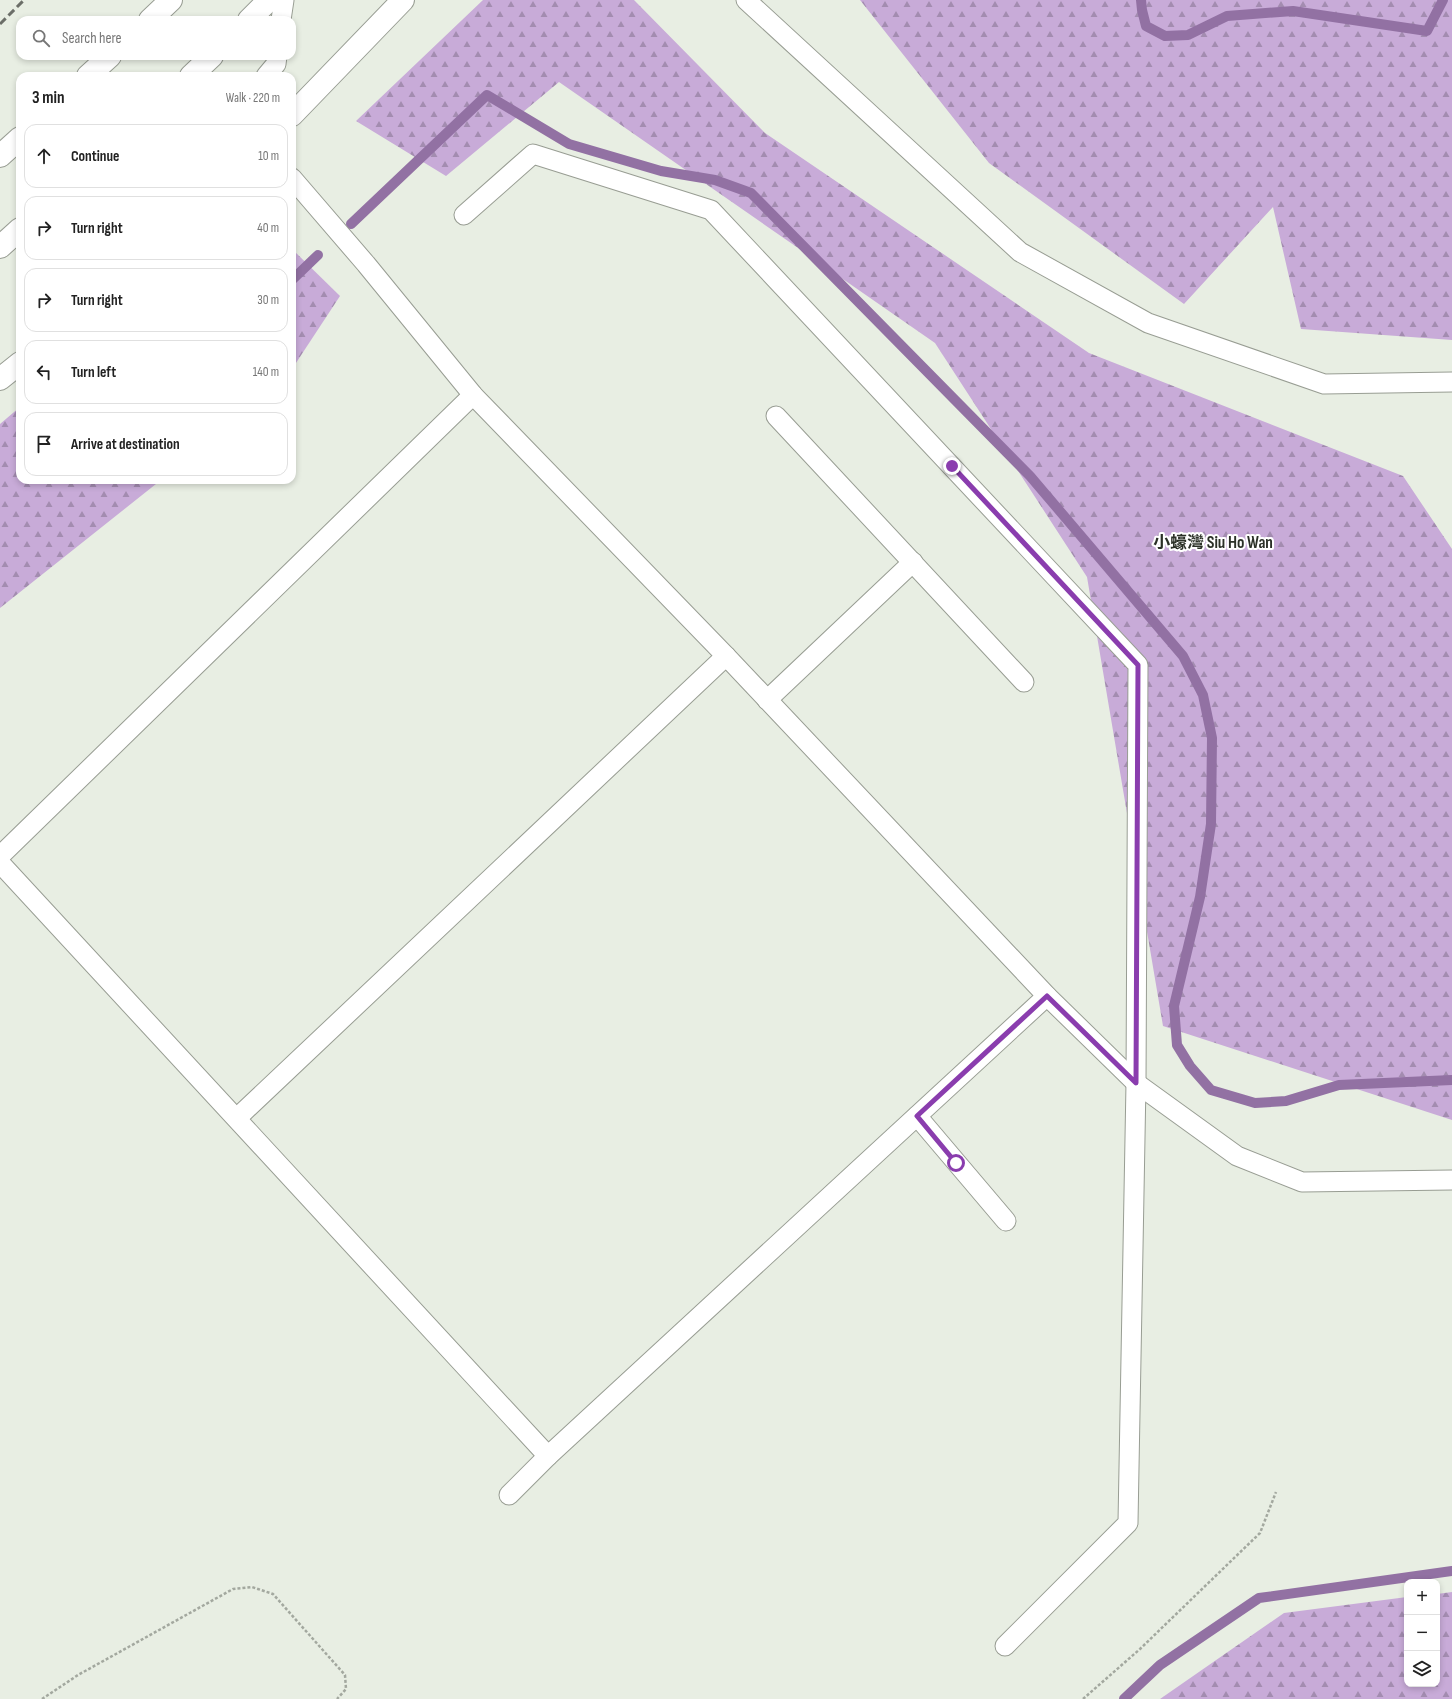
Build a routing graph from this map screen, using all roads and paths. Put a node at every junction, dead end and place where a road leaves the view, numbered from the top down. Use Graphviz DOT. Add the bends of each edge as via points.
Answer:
graph roads {
  1 [pos="171,0"];
  2 [pos="270,0"];
  3 [pos="284,0"];
  4 [pos="404,0"];
  5 [pos="746,0"];
  6 [pos="154,16"];
  7 [pos="253,16"];
  8 [pos="282,16"];
  9 [pos="106,60"];
  10 [pos="208,60"];
  11 [pos="92,72"];
  12 [pos="195,72"];
  13 [pos="296,111"];
  14 [pos="16,142"];
  15 [pos="0,156"];
  16 [pos="296,183"];
  17 [pos="464,215"];
  18 [pos="16,233"];
  19 [pos="0,247"];
  20 [pos="16,366"];
  21 [pos="0,379"];
  22 [pos="1452,382"];
  23 [pos="473,395"];
  24 [pos="776,416"];
  25 [pos="913,562"];
  26 [pos="726,656"];
  27 [pos="1024,682"];
  28 [pos="767,700"];
  29 [pos="0,856"];
  30 [pos="0,863"];
  31 [pos="1047,996"];
  32 [pos="1136,1083"];
  33 [pos="917,1116"];
  34 [pos="236,1118"];
  35 [pos="1452,1180"];
  36 [pos="1006,1221"];
  37 [pos="548,1456"];
  38 [pos="1276,1492"];
  39 [pos="510,1495"];
  40 [pos="1005,1646"];
  41 [pos="47,1698"];
  42 [pos="42,1699"];
  43 [pos="337,1699"];
  44 [pos="1083,1699"];
  1 -- 6 [label="main road"];
  2 -- 7 [label="main road"];
  3 -- 8 [label="lane"];
  4 -- 13 [label="main road"];
  5 -- 22 [label="lane" via="1020,252 1148,323 1324,384"];
  9 -- 11 [label="main road"];
  10 -- 12 [label="main road"];
  14 -- 15 [label="main road"];
  16 -- 23 [label="lane"];
  17 -- 32 [label="lane" via="533,154 711,210 1138,665"];
  18 -- 19 [label="main road"];
  20 -- 21 [label="main road"];
  23 -- 26 [label="lane"];
  23 -- 29 [label="lane"];
  24 -- 25 [label="lane"];
  25 -- 27 [label="lane"];
  25 -- 28 [label="lane"];
  26 -- 28 [label="lane"];
  26 -- 34 [label="lane"];
  28 -- 31 [label="lane"];
  30 -- 34 [label="lane"];
  31 -- 32 [label="lane"];
  31 -- 33 [label="lane"];
  32 -- 35 [label="lane" via="1237,1156 1302,1182"];
  32 -- 40 [label="lane" via="1128,1523"];
  33 -- 36 [label="lane"];
  33 -- 37 [label="lane"];
  34 -- 37 [label="lane"];
  37 -- 39 [label="lane"];
  38 -- 44 [label="path" via="1260,1533 1140,1649"];
  41 -- 42 [label="path"];
  41 -- 43 [label="path" via="78,1676 233,1589 252,1587 273,1594 345,1675 346,1689"];
}
